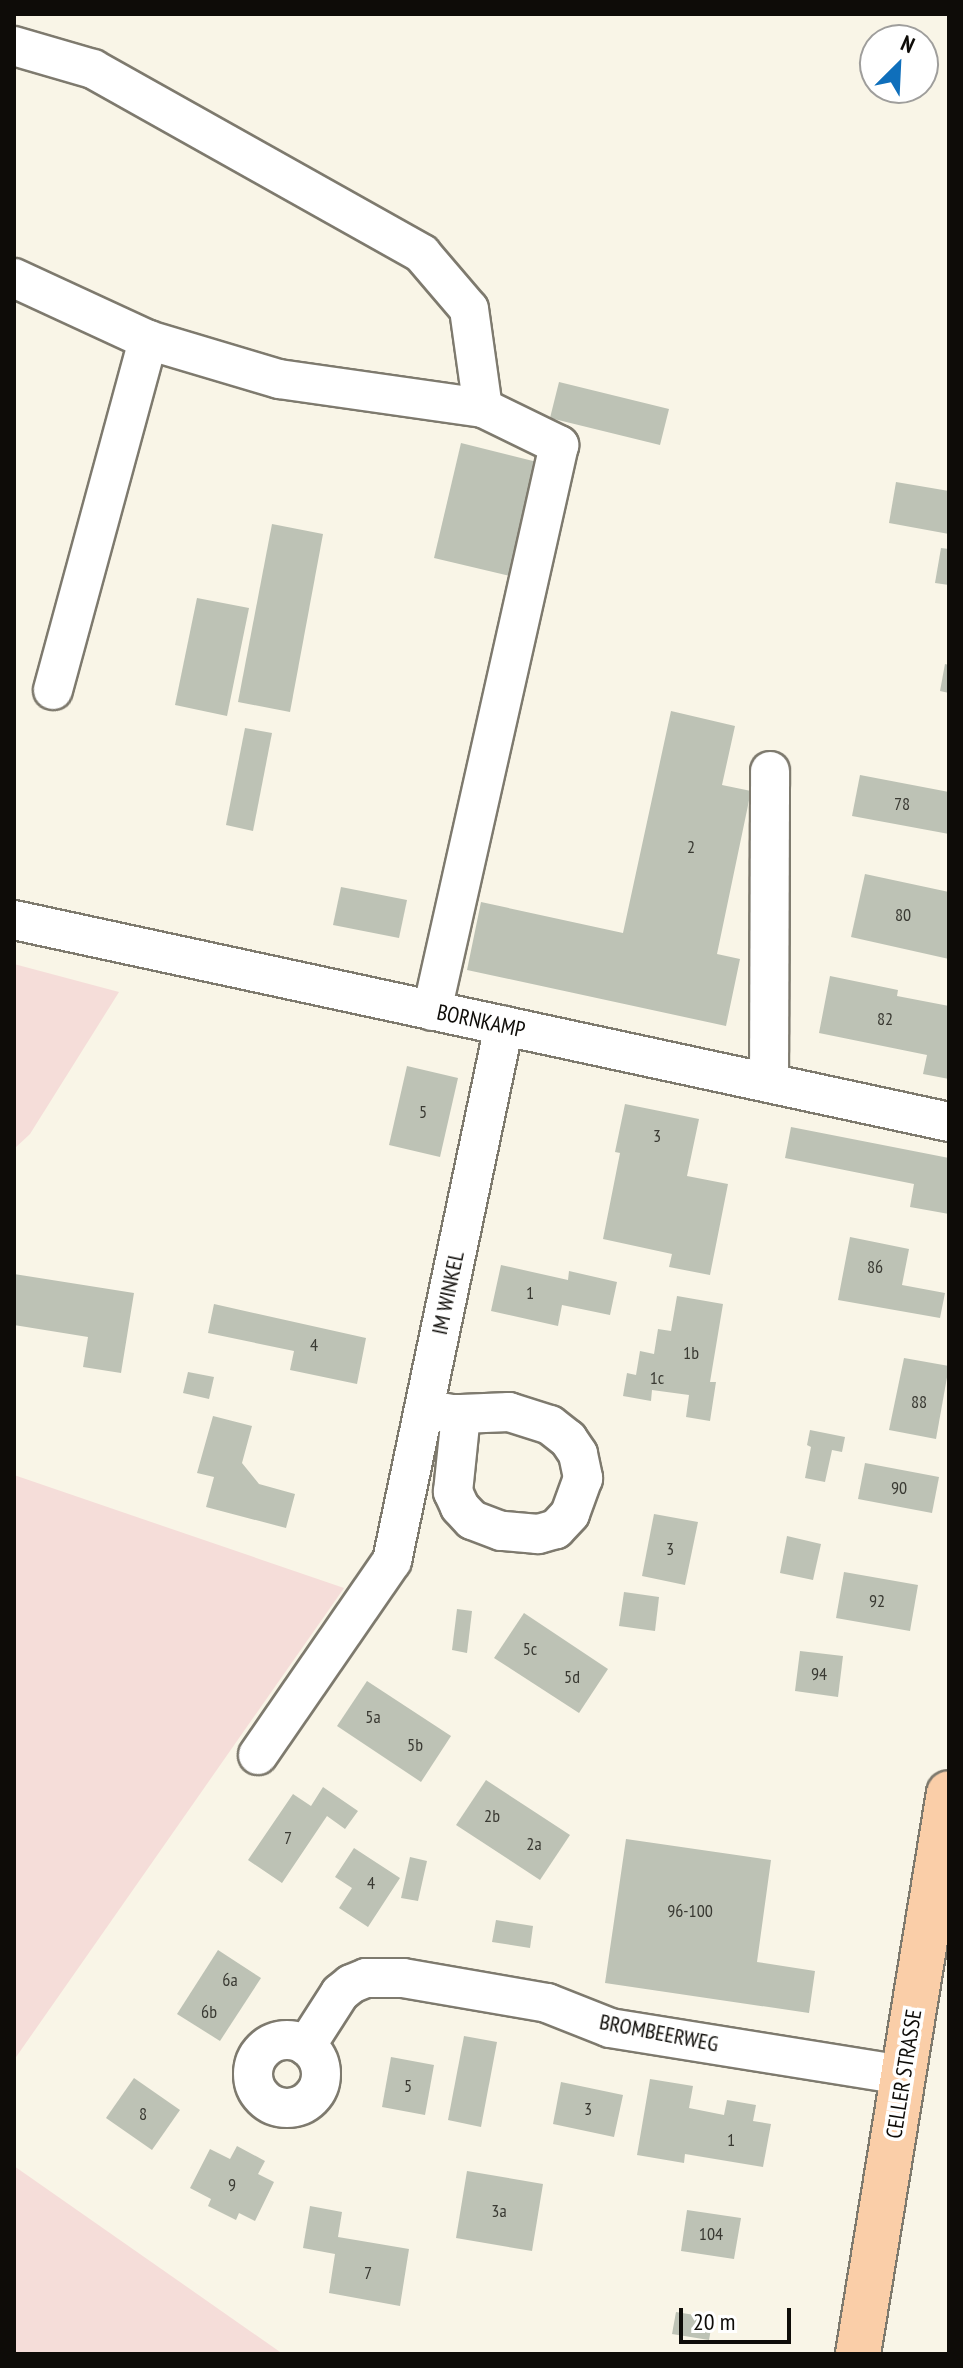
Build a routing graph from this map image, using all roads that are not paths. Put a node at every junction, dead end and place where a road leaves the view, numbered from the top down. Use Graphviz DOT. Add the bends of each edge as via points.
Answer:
graph roads {
  1 [pos="14,46"];
  2 [pos="14,278"];
  3 [pos="148,340"];
  4 [pos="483,408"];
  5 [pos="53,690"];
  6 [pos="770,771"];
  7 [pos="14,920"];
  8 [pos="432,1011"];
  9 [pos="504,1026"];
  10 [pos="769,1083"];
  11 [pos="949,1122"];
  12 [pos="258,1755"];
  13 [pos="949,1793"];
  14 [pos="306,2046"];
  15 [pos="904,2075"];
  16 [pos="858,2354"];
  1 -- 4 [label="street" via="93,69 422,254 469,309"];
  2 -- 3 [label="street"];
  3 -- 4 [label="street" via="279,379"];
  3 -- 5 [label="street"];
  4 -- 8 [label="street" via="559,445"];
  6 -- 10 [label="street"];
  7 -- 8 [label="street, BORNKAMP"];
  8 -- 9 [label="street, BORNKAMP"];
  9 -- 10 [label="street, BORNKAMP"];
  9 -- 12 [label="street, IM WINKEL" via="442,1411 392,1561"];
  10 -- 11 [label="street, BORNKAMP"];
  13 -- 15 [label="main road, CELLER STRASSE"];
  14 -- 15 [label="street, BROMBEERWEG" via="351,1984 366,1978 403,1978 547,2003 610,2028"];
  15 -- 16 [label="main road, CELLER STRASSE"];
}
